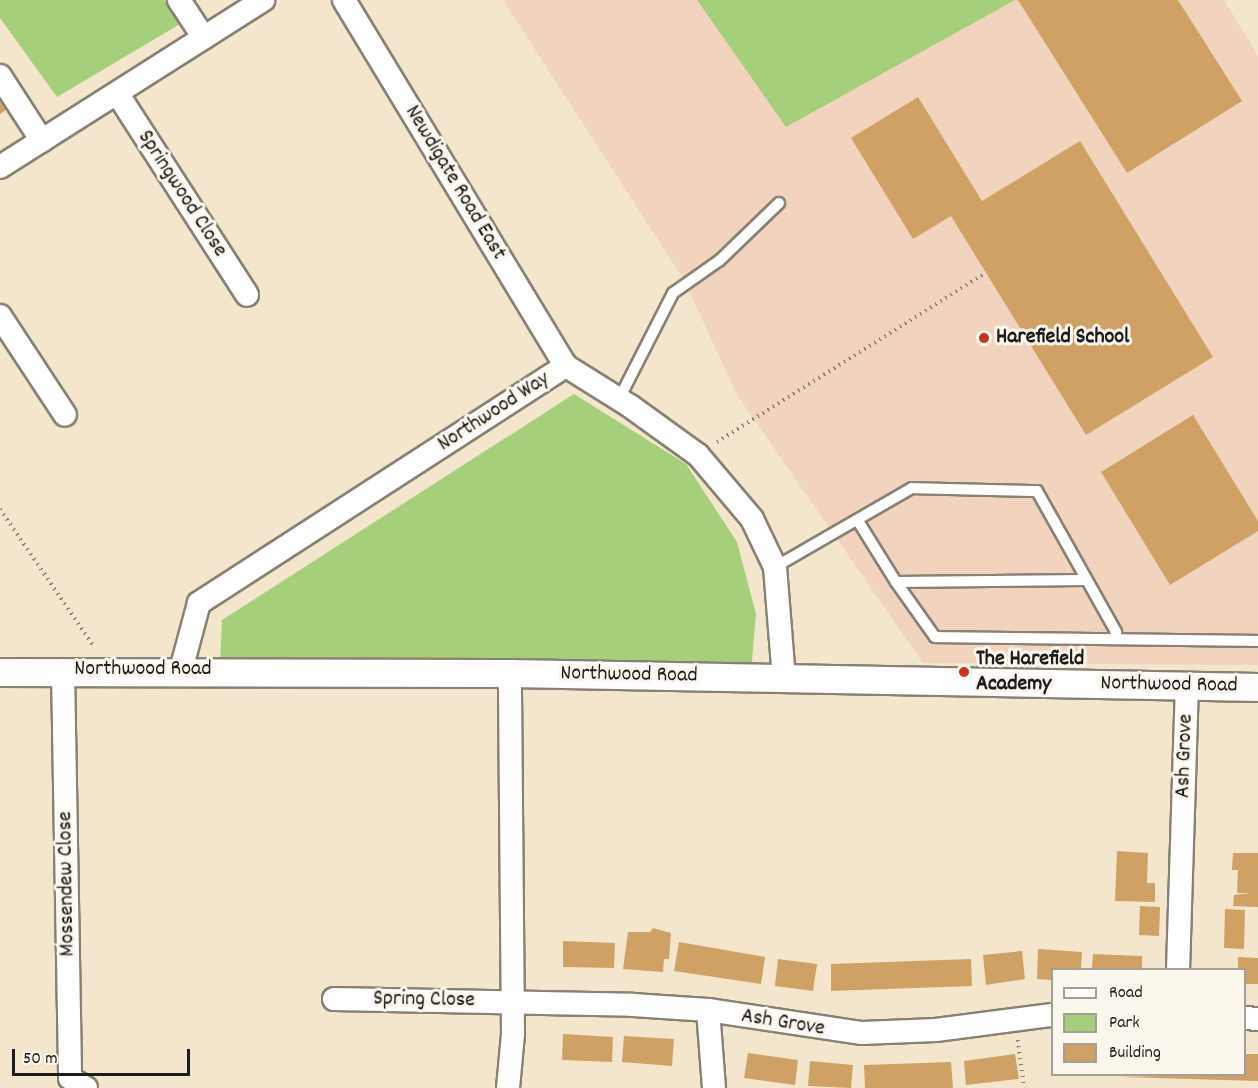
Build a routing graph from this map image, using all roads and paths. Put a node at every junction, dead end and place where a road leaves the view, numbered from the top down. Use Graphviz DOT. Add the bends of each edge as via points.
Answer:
graph roads {
  1 [pos="179,0"];
  2 [pos="263,0"];
  3 [pos="344,0"];
  4 [pos="204,38"];
  5 [pos="0,76"];
  6 [pos="117,93"];
  7 [pos="42,141"];
  8 [pos="0,168"];
  9 [pos="778,203"];
  10 [pos="986,273"];
  11 [pos="248,295"];
  12 [pos="0,316"];
  13 [pos="566,366"];
  14 [pos="619,399"];
  15 [pos="65,415"];
  16 [pos="698,455"];
  17 [pos="0,509"];
  18 [pos="858,521"];
  19 [pos="775,567"];
  20 [pos="1085,580"];
  21 [pos="896,582"];
  22 [pos="1115,639"];
  23 [pos="1258,641"];
  24 [pos="63,670"];
  25 [pos="110,670"];
  26 [pos="181,670"];
  27 [pos="0,672"];
  28 [pos="510,673"];
  29 [pos="784,678"];
  30 [pos="1187,686"];
  31 [pos="1258,687"];
  32 [pos="1178,968"];
  33 [pos="334,999"];
  34 [pos="513,1001"];
  35 [pos="708,1010"];
  36 [pos="1051,1015"];
  37 [pos="1016,1019"];
  38 [pos="86,1088"];
  39 [pos="508,1088"];
  40 [pos="714,1088"];
  41 [pos="1024,1088"];
  1 -- 4 [label="street"];
  2 -- 4 [label="street"];
  3 -- 13 [label="street, Newdigate Road East"];
  4 -- 6 [label="street"];
  5 -- 7 [label="street"];
  6 -- 7 [label="street"];
  6 -- 11 [label="street, Springwood Close"];
  7 -- 8 [label="street"];
  9 -- 14 [label="lane" via="720,260 673,293"];
  10 -- 16 [label="path"];
  12 -- 15 [label="street"];
  13 -- 14 [label="street, Northwood Way"];
  13 -- 26 [label="street, Northwood Way" via="199,603"];
  14 -- 16 [label="street, Northwood Way"];
  16 -- 19 [label="street, Northwood Way" via="752,519"];
  17 -- 25 [label="path"];
  18 -- 19 [label="lane"];
  18 -- 20 [label="lane" via="912,488 1037,491"];
  18 -- 21 [label="lane"];
  19 -- 29 [label="street, Northwood Way"];
  20 -- 21 [label="lane"];
  20 -- 22 [label="lane" via="1116,632"];
  21 -- 22 [label="lane" via="935,637"];
  22 -- 23 [label="lane"];
  24 -- 25 [label="street, Northwood Road"];
  24 -- 27 [label="street, Northwood Road"];
  24 -- 38 [label="street, Mossendew Close" via="70,1078"];
  25 -- 26 [label="street, Northwood Road"];
  26 -- 28 [label="street, Northwood Road"];
  28 -- 29 [label="street, Northwood Road"];
  28 -- 34 [label="street"];
  29 -- 30 [label="street, Northwood Road"];
  30 -- 31 [label="street, Northwood Road"];
  30 -- 32 [label="street, Ash Grove"];
  33 -- 34 [label="street, Spring Close"];
  34 -- 35 [label="street, Ash Grove"];
  34 -- 39 [label="street"];
  35 -- 37 [label="street, Ash Grove" via="861,1033 936,1030"];
  35 -- 40 [label="street"];
  36 -- 37 [label="street, Ash Grove"];
  37 -- 41 [label="path"];
}
